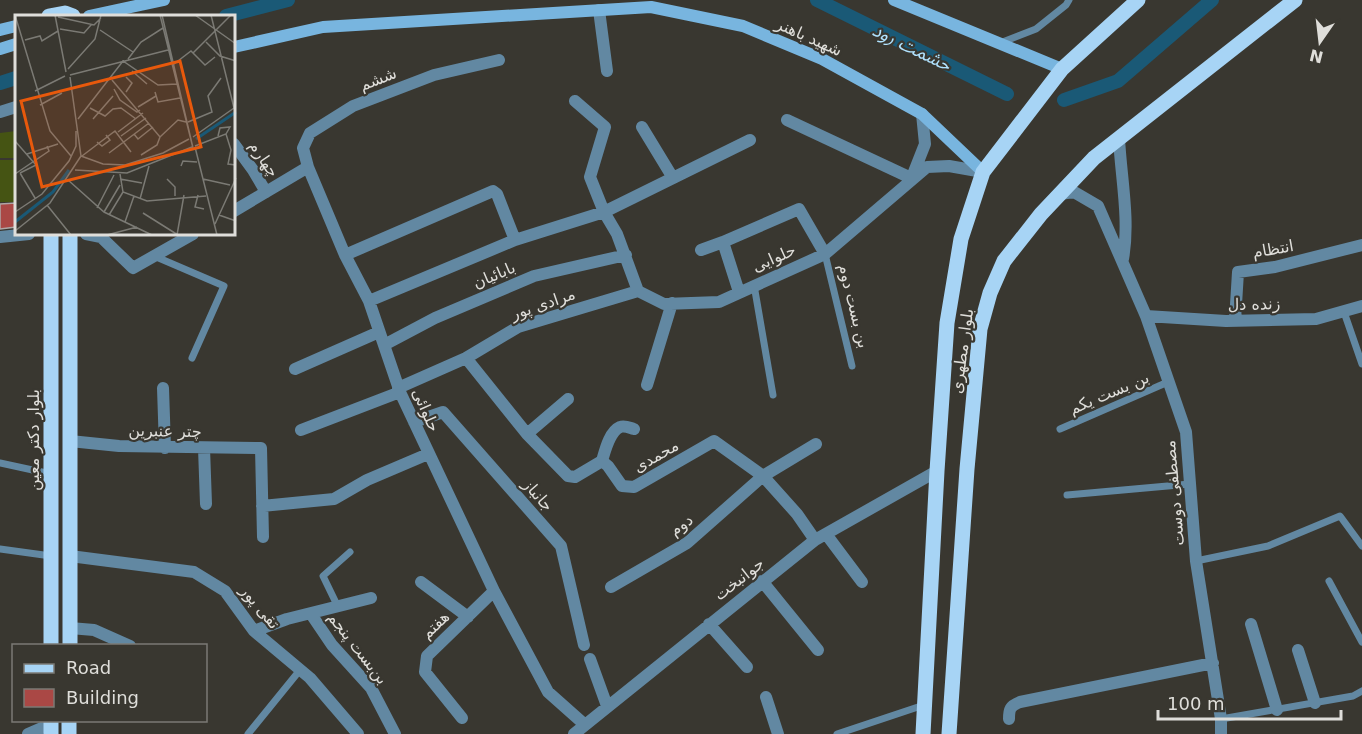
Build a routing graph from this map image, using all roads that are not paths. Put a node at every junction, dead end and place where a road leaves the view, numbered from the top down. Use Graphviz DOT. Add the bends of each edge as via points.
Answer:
graph roads {
  1 [pos="164,0"];
  2 [pos="894,0"];
  3 [pos="1069,0"];
  4 [pos="1295,0"];
  5 [pos="1136,1"];
  6 [pos="599,10"];
  7 [pos="94,15"];
  8 [pos="15,26"];
  9 [pos="0,30"];
  10 [pos="1000,43"];
  11 [pos="15,44"];
  12 [pos="236,47"];
  13 [pos="0,48"];
  14 [pos="499,60"];
  15 [pos="1062,69"];
  16 [pos="607,71"];
  17 [pos="575,101"];
  18 [pos="15,107"];
  19 [pos="0,112"];
  20 [pos="922,114"];
  21 [pos="786,120"];
  22 [pos="642,127"];
  23 [pos="1119,138"];
  24 [pos="750,140"];
  25 [pos="236,147"];
  26 [pos="308,168"];
  27 [pos="983,172"];
  28 [pos="673,178"];
  29 [pos="911,178"];
  30 [pos="266,192"];
  31 [pos="1060,194"];
  32 [pos="236,210"];
  33 [pos="604,212"];
  34 [pos="15,235"];
  35 [pos="51,236"];
  36 [pos="70,236"];
  37 [pos="96,236"];
  38 [pos="189,236"];
  39 [pos="0,237"];
  40 [pos="515,240"];
  41 [pos="723,242"];
  42 [pos="1362,245"];
  43 [pos="701,250"];
  44 [pos="825,254"];
  45 [pos="345,255"];
  46 [pos="626,255"];
  47 [pos="154,256"];
  48 [pos="1123,259"];
  49 [pos="754,285"];
  50 [pos="638,291"];
  51 [pos="739,292"];
  52 [pos="369,301"];
  53 [pos="672,303"];
  54 [pos="1362,306"];
  55 [pos="1344,312"];
  56 [pos="1146,316"];
  57 [pos="1235,321"];
  58 [pos="379,332"];
  59 [pos="384,345"];
  60 [pos="192,358"];
  61 [pos="466,358"];
  62 [pos="1362,364"];
  63 [pos="852,366"];
  64 [pos="294,369"];
  65 [pos="1168,382"];
  66 [pos="647,385"];
  67 [pos="163,388"];
  68 [pos="399,390"];
  69 [pos="773,395"];
  70 [pos="568,399"];
  71 [pos="414,422"];
  72 [pos="634,429"];
  73 [pos="1060,429"];
  74 [pos="301,430"];
  75 [pos="527,434"];
  76 [pos="70,441"];
  77 [pos="816,444"];
  78 [pos="165,448"];
  79 [pos="204,448"];
  80 [pos="428,454"];
  81 [pos="602,461"];
  82 [pos="0,462"];
  83 [pos="937,471"];
  84 [pos="51,474"];
  85 [pos="764,476"];
  86 [pos="1190,484"];
  87 [pos="1067,495"];
  88 [pos="206,504"];
  89 [pos="262,506"];
  90 [pos="263,537"];
  91 [pos="820,537"];
  92 [pos="1362,546"];
  93 [pos="0,549"];
  94 [pos="350,552"];
  95 [pos="51,556"];
  96 [pos="70,556"];
  97 [pos="1197,561"];
  98 [pos="762,581"];
  99 [pos="1329,581"];
  100 [pos="422,582"];
  101 [pos="862,582"];
  102 [pos="611,587"];
  103 [pos="494,591"];
  104 [pos="371,598"];
  105 [pos="338,607"];
  106 [pos="311,614"];
  107 [pos="468,616"];
  108 [pos="709,624"];
  109 [pos="1251,624"];
  110 [pos="70,628"];
  111 [pos="254,631"];
  112 [pos="1362,642"];
  113 [pos="51,644"];
  114 [pos="70,644"];
  115 [pos="128,644"];
  116 [pos="584,645"];
  117 [pos="818,650"];
  118 [pos="1298,650"];
  119 [pos="590,659"];
  120 [pos="1213,663"];
  121 [pos="747,667"];
  122 [pos="300,670"];
  123 [pos="1362,691"];
  124 [pos="766,697"];
  125 [pos="1315,703"];
  126 [pos="924,705"];
  127 [pos="607,706"];
  128 [pos="1277,710"];
  129 [pos="462,718"];
  130 [pos="1009,719"];
  131 [pos="1221,719"];
  132 [pos="584,724"];
  133 [pos="51,726"];
  134 [pos="28,734"];
  135 [pos="248,734"];
  136 [pos="358,734"];
  137 [pos="395,734"];
  138 [pos="574,734"];
  139 [pos="778,734"];
  140 [pos="837,734"];
  141 [pos="923,734"];
  142 [pos="949,734"];
  143 [pos="1221,734"];
  1 -- 7 [label="main road"];
  2 -- 10 [label="main road"];
  3 -- 10 [label="lane" via="1036,29"];
  4 -- 23 [label="main road, بلوار مطهری"];
  5 -- 15 [label="main road, بلوار مطهری"];
  6 -- 12 [label="main road, شهید باهنر" via="322,27"];
  6 -- 16 [label="street"];
  6 -- 20 [label="main road, شهید باهنر" via="651,7 742,26 822,58"];
  8 -- 9 [label="main road"];
  10 -- 15 [label="main road"];
  11 -- 13 [label="main road"];
  14 -- 26 [label="street, ششم" via="434,75 353,106 310,133 303,148"];
  15 -- 27 [label="main road, بلوار مطهری"];
  17 -- 33 [label="street" via="605,127 590,177"];
  18 -- 19 [label="street"];
  20 -- 27 [label="main road, شهید باهنر"];
  20 -- 29 [label="street" via="925,144"];
  21 -- 29 [label="street"];
  22 -- 28 [label="street"];
  23 -- 31 [label="main road, بلوار مطهری"];
  23 -- 48 [label="street, مصطفی دوست" via="1125,225"];
  24 -- 28 [label="street"];
  25 -- 30 [label="street, چهارم"];
  26 -- 30 [label="street"];
  26 -- 45 [label="street, حلوائی"];
  27 -- 29 [label="street, حلوایی" via="927,167"];
  27 -- 83 [label="main road, بلوار مطهری" via="961,239 953,281"];
  28 -- 33 [label="street"];
  29 -- 44 [label="street, حلوایی"];
  30 -- 32 [label="street"];
  31 -- 48 [label="street, مصطفی دوست" via="1074,192 1098,206"];
  31 -- 142 [label="main road, بلوار مطهری" via="1004,261 980,329"];
  33 -- 40 [label="street"];
  33 -- 46 [label="street"];
  34 -- 39 [label="street"];
  35 -- 84 [label="main road, بلوار دکتر معین"];
  36 -- 76 [label="main road"];
  37 -- 47 [label="street" via="133,268"];
  38 -- 47 [label="street"];
  40 -- 45 [label="street" via="493,191"];
  40 -- 52 [label="street"];
  41 -- 43 [label="street"];
  41 -- 44 [label="street" via="799,209"];
  41 -- 51 [label="street"];
  42 -- 57 [label="street, انتظام" via="1238,272"];
  44 -- 49 [label="street, حلوایی"];
  44 -- 63 [label="lane, بن بست دوم"];
  45 -- 52 [label="street, حلوائی"];
  46 -- 50 [label="street"];
  46 -- 59 [label="street, بابائیان" via="534,276 435,318"];
  47 -- 60 [label="lane" via="224,286"];
  48 -- 56 [label="street, مصطفی دوست"];
  49 -- 51 [label="street, حلوایی"];
  49 -- 69 [label="lane"];
  50 -- 53 [label="street, حلوایی" via="664,304"];
  50 -- 61 [label="street, مرادی پور" via="518,327"];
  51 -- 53 [label="street, حلوایی" via="719,302"];
  52 -- 58 [label="street, حلوائی"];
  53 -- 66 [label="street"];
  54 -- 55 [label="street, زنده دل"];
  55 -- 57 [label="street, زنده دل" via="1316,320"];
  55 -- 62 [label="lane"];
  56 -- 57 [label="street, زنده دل"];
  56 -- 65 [label="street, مصطفی دوست"];
  58 -- 59 [label="street, حلوائی"];
  58 -- 64 [label="street"];
  59 -- 68 [label="street, حلوائی"];
  61 -- 68 [label="street, مرادی پور"];
  61 -- 75 [label="street"];
  65 -- 73 [label="lane, بن بست یکم"];
  65 -- 86 [label="street, مصطفی دوست" via="1186,432"];
  67 -- 78 [label="street"];
  68 -- 71 [label="street, حلوائی"];
  68 -- 74 [label="street, مرادی پور"];
  70 -- 75 [label="street"];
  71 -- 80 [label="street, حلوائی"];
  71 -- 116 [label="street, جانباز" via="443,412 561,546"];
  72 -- 81 [label="street" via="619,427"];
  75 -- 81 [label="street" via="568,476 575,477"];
  76 -- 78 [label="street, چتر عنبرین"];
  76 -- 96 [label="main road"];
  77 -- 85 [label="street, دوم"];
  78 -- 79 [label="street, چتر عنبرین"];
  79 -- 88 [label="street"];
  79 -- 89 [label="street, چتر عنبرین" via="261,448"];
  80 -- 89 [label="street" via="367,480 334,500"];
  80 -- 103 [label="street, حلوائی"];
  81 -- 85 [label="street, محمدی" via="622,486 634,487 714,441"];
  82 -- 84 [label="lane"];
  83 -- 91 [label="street, جوانبخت"];
  83 -- 126 [label="main road, بلوار مطهری"];
  84 -- 95 [label="main road, بلوار دکتر معین"];
  85 -- 91 [label="street, محمدی"];
  85 -- 102 [label="street, دوم" via="687,543"];
  86 -- 87 [label="lane"];
  86 -- 97 [label="street, مصطفی دوست"];
  89 -- 90 [label="street"];
  91 -- 98 [label="street, جوانبخت"];
  91 -- 101 [label="street, محمدی"];
  92 -- 97 [label="lane" via="1340,516 1268,546"];
  93 -- 95 [label="lane"];
  94 -- 105 [label="lane" via="322,576"];
  95 -- 113 [label="main road, بلوار دکتر معین"];
  96 -- 110 [label="main road"];
  96 -- 111 [label="street, تقی پور" via="194,572 225,591"];
  97 -- 120 [label="street, مصطفی دوست"];
  98 -- 108 [label="street, جوانبخت"];
  98 -- 117 [label="street"];
  99 -- 112 [label="lane"];
  100 -- 107 [label="street"];
  103 -- 107 [label="street, هفتم"];
  103 -- 132 [label="street, حلوائی" via="548,692"];
  104 -- 105 [label="street"];
  105 -- 106 [label="street"];
  106 -- 111 [label="street"];
  106 -- 137 [label="street, بن‌بست پنجم" via="370,688"];
  107 -- 129 [label="street, هفتم" via="427,656 425,672"];
  108 -- 121 [label="street"];
  108 -- 127 [label="street, جوانبخت"];
  109 -- 128 [label="street"];
  110 -- 114 [label="main road"];
  110 -- 115 [label="street" via="94,630"];
  111 -- 122 [label="street, تقی پور"];
  118 -- 125 [label="street"];
  119 -- 127 [label="street"];
  120 -- 130 [label="street" via="1020,702 1012,705"];
  120 -- 131 [label="street, مصطفی دوست"];
  122 -- 135 [label="lane"];
  122 -- 136 [label="street, تقی پور"];
  123 -- 125 [label="lane"];
  124 -- 139 [label="street"];
  125 -- 128 [label="lane"];
  126 -- 140 [label="lane"];
  126 -- 141 [label="main road, بلوار مطهری"];
  127 -- 132 [label="street, جوانبخت"];
  128 -- 131 [label="lane"];
  131 -- 143 [label="street, مصطفی دوست"];
  132 -- 138 [label="street, جوانبخت"];
  133 -- 134 [label="street"];
}
